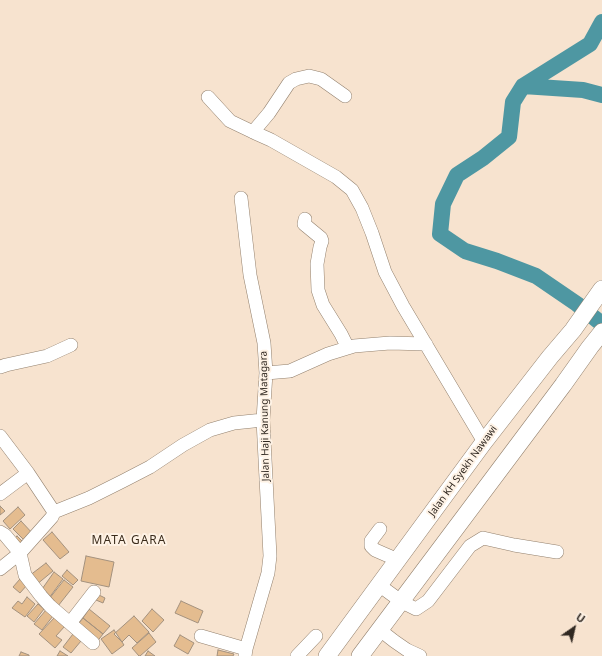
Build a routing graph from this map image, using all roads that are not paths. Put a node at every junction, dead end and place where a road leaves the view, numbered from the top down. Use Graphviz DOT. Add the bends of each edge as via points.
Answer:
graph roads {
  1 [pos="344,96"];
  2 [pos="208,97"];
  3 [pos="253,132"];
  4 [pos="241,198"];
  5 [pos="305,219"];
  6 [pos="599,293"];
  7 [pos="602,332"];
  8 [pos="426,344"];
  9 [pos="71,345"];
  10 [pos="348,348"];
  11 [pos="0,367"];
  12 [pos="266,373"];
  13 [pos="264,420"];
  14 [pos="0,436"];
  15 [pos="484,442"];
  16 [pos="28,473"];
  17 [pos="0,494"];
  18 [pos="54,512"];
  19 [pos="380,529"];
  20 [pos="0,532"];
  21 [pos="557,552"];
  22 [pos="20,553"];
  23 [pos="398,560"];
  24 [pos="0,569"];
  25 [pos="379,585"];
  26 [pos="94,592"];
  27 [pos="402,602"];
  28 [pos="70,623"];
  29 [pos="380,630"];
  30 [pos="201,636"];
  31 [pos="316,636"];
  32 [pos="93,643"];
  33 [pos="246,653"];
  34 [pos="297,656"];
  35 [pos="327,656"];
  36 [pos="360,656"];
  37 [pos="420,656"];
  1 -- 3 [label="street" via="321,80 309,76 296,79 289,83"];
  2 -- 3 [label="street" via="230,122"];
  3 -- 8 [label="street" via="323,169 352,190 372,232 384,272"];
  4 -- 12 [label="street, Jalan Haji Kanung Matagara" via="250,275 264,343"];
  5 -- 10 [label="street" via="304,224 322,241 317,264 318,290 323,306"];
  6 -- 15 [label="main road, Jalan KH Syekh Nawawi" via="573,330"];
  7 -- 27 [label="main road"];
  8 -- 10 [label="street" via="390,343"];
  8 -- 15 [label="street"];
  9 -- 11 [label="street" via="47,356"];
  10 -- 12 [label="street" via="290,371"];
  12 -- 13 [label="street, Jalan Haji Kanung Matagara"];
  13 -- 18 [label="street" via="234,423 210,430 150,467"];
  13 -- 33 [label="street, Jalan Haji Kanung Matagara" via="270,556 268,573"];
  14 -- 16 [label="street"];
  15 -- 23 [label="main road, Jalan KH Syekh Nawawi"];
  16 -- 17 [label="street"];
  16 -- 18 [label="street"];
  18 -- 22 [label="street"];
  19 -- 23 [label="street" via="370,546"];
  20 -- 22 [label="street"];
  21 -- 27 [label="street" via="483,538 470,546 428,601 416,609"];
  22 -- 24 [label="street"];
  22 -- 28 [label="street" via="29,581 50,606"];
  23 -- 25 [label="main road, Jalan KH Syekh Nawawi"];
  25 -- 27 [label="street"];
  25 -- 35 [label="main road, Jalan KH Syekh Nawawi"];
  26 -- 28 [label="street"];
  27 -- 29 [label="main road"];
  28 -- 32 [label="street"];
  29 -- 36 [label="main road"];
  29 -- 37 [label="street" via="407,650"];
  30 -- 33 [label="street"];
  31 -- 34 [label="street"];
}
